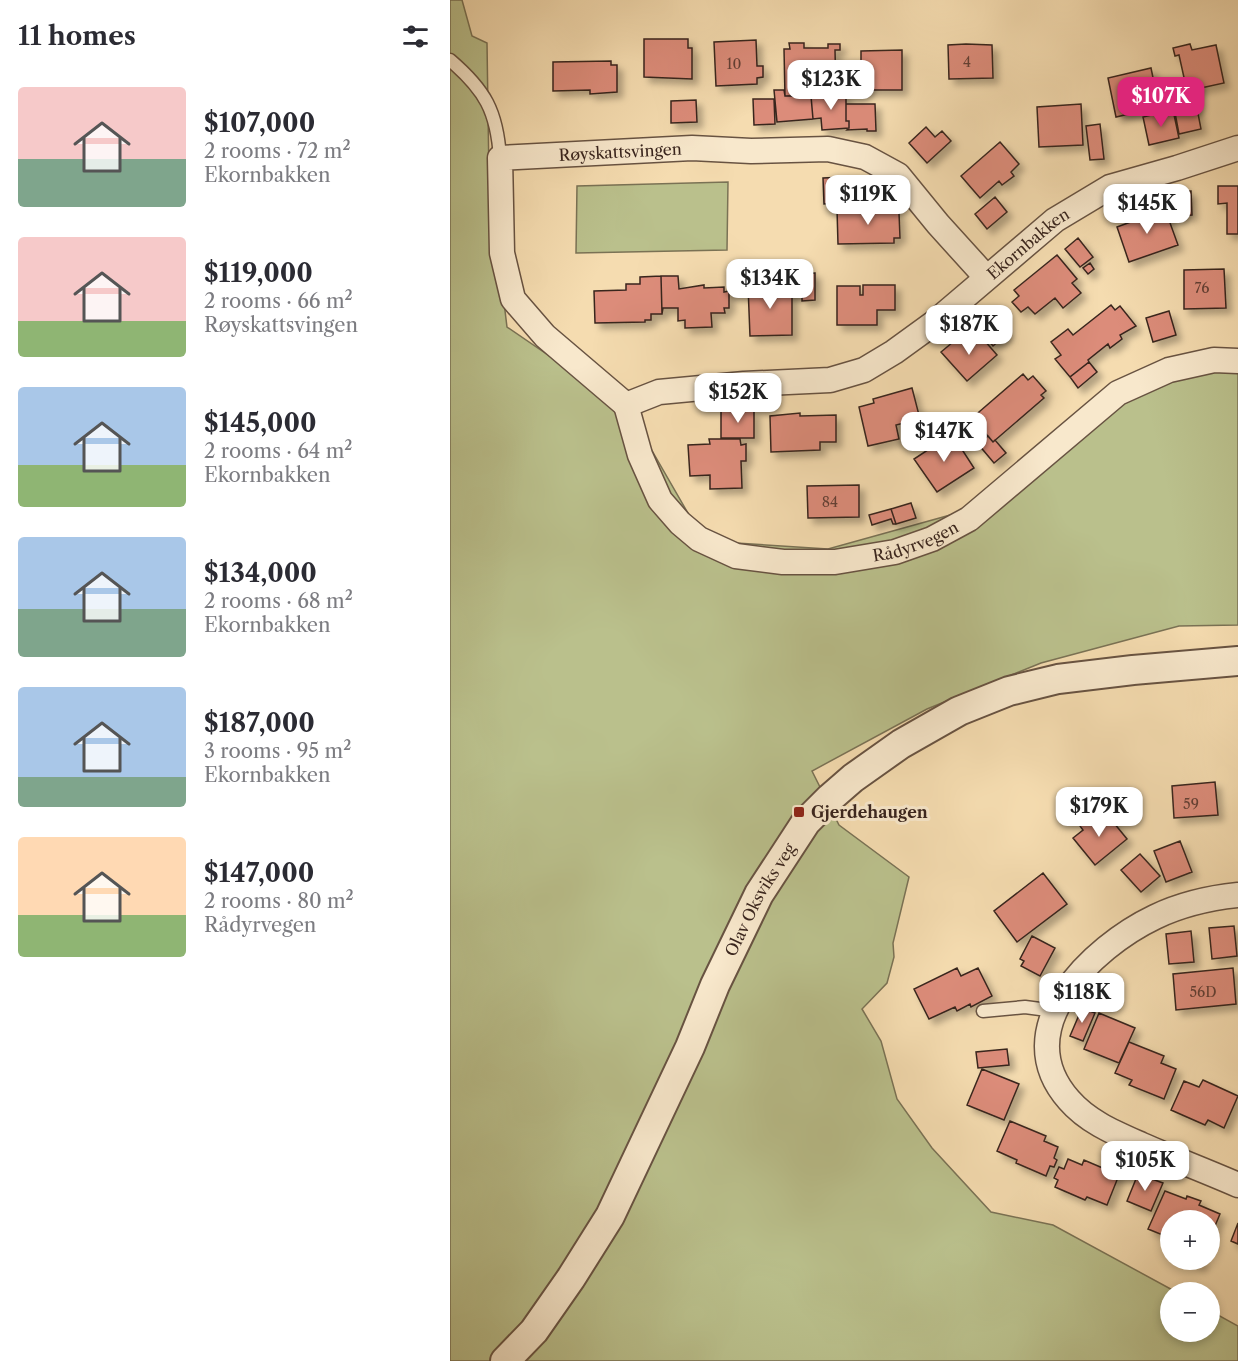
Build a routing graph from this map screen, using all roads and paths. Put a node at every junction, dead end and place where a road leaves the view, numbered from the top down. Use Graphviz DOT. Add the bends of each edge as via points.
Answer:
graph roads {
  1 [pos="450,60"];
  2 [pos="1238,148"];
  3 [pos="500,158"];
  4 [pos="986,277"];
  5 [pos="1238,361"];
  6 [pos="626,405"];
  7 [pos="1238,661"];
  8 [pos="1238,895"];
  9 [pos="983,1011"];
  10 [pos="1055,1011"];
  11 [pos="1238,1185"];
  12 [pos="505,1361"];
  1 -- 3 [label="lane" via="483,92 499,136"];
  2 -- 4 [label="street, Ekornbakken" via="1110,188 1055,220"];
  3 -- 4 [label="street, Røyskattsvingen" via="692,148 828,149 865,157 898,175"];
  3 -- 6 [label="street" via="502,253 513,300 544,336"];
  4 -- 6 [label="street, Ekornbakken" via="934,323 864,370 831,380 659,392"];
  5 -- 6 [label="street, Rådyrvegen" via="1214,360 1169,370 1118,393 969,519 895,552 835,562 783,562 736,556 699,538 660,500 640,455"];
  7 -- 12 [label="street, Olav Oksviks veg" via="1058,679 1008,691 959,711 901,744 830,798 806,822 759,894 610,1216 534,1331"];
  8 -- 10 [label="street" via="1185,904 1139,925 1084,968"];
  9 -- 10 [label="lane" via="1025,1007"];
  10 -- 11 [label="street" via="1048,1031 1048,1063 1060,1089 1079,1111 1102,1127"];
}
